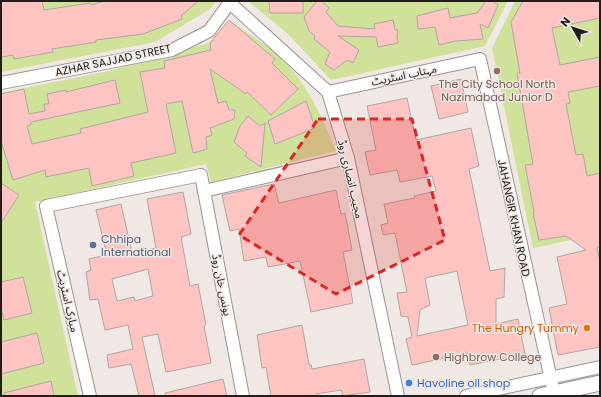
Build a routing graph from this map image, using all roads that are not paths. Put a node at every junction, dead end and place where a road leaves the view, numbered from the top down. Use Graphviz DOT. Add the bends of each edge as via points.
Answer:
graph roads {
  1 [pos="230,2"];
  2 [pos="480,59"];
  3 [pos="1,83"];
  4 [pos="328,92"];
  5 [pos="348,158"];
  6 [pos="204,191"];
  7 [pos="46,206"];
  8 [pos="600,367"];
  9 [pos="549,378"];
  10 [pos="600,383"];
  11 [pos="547,395"];
  12 [pos="90,396"];
  13 [pos="243,396"];
  14 [pos="398,396"];
  15 [pos="466,396"];
  1 -- 3 [label="street, AZHAR SAJJAD STREET" via="209,31 172,50"];
  1 -- 4 [label="street"];
  2 -- 4 [label="street, مہتاب اسٹریٹ"];
  2 -- 9 [label="street, JAHANGIR KHAN ROAD"];
  4 -- 5 [label="street, مجیب انصاری روڈ"];
  5 -- 6 [label="street"];
  5 -- 14 [label="street, مجیب انصاری روڈ"];
  6 -- 7 [label="street, یونس خان روڈ" via="201,175"];
  6 -- 13 [label="street, یونس خان روڈ"];
  7 -- 12 [label="street, مبارک اسٹریٹ"];
  8 -- 9 [label="street"];
  9 -- 11 [label="street, JAHANGIR KHAN ROAD"];
  9 -- 15 [label="street"];
  10 -- 11 [label="main road"];
}
